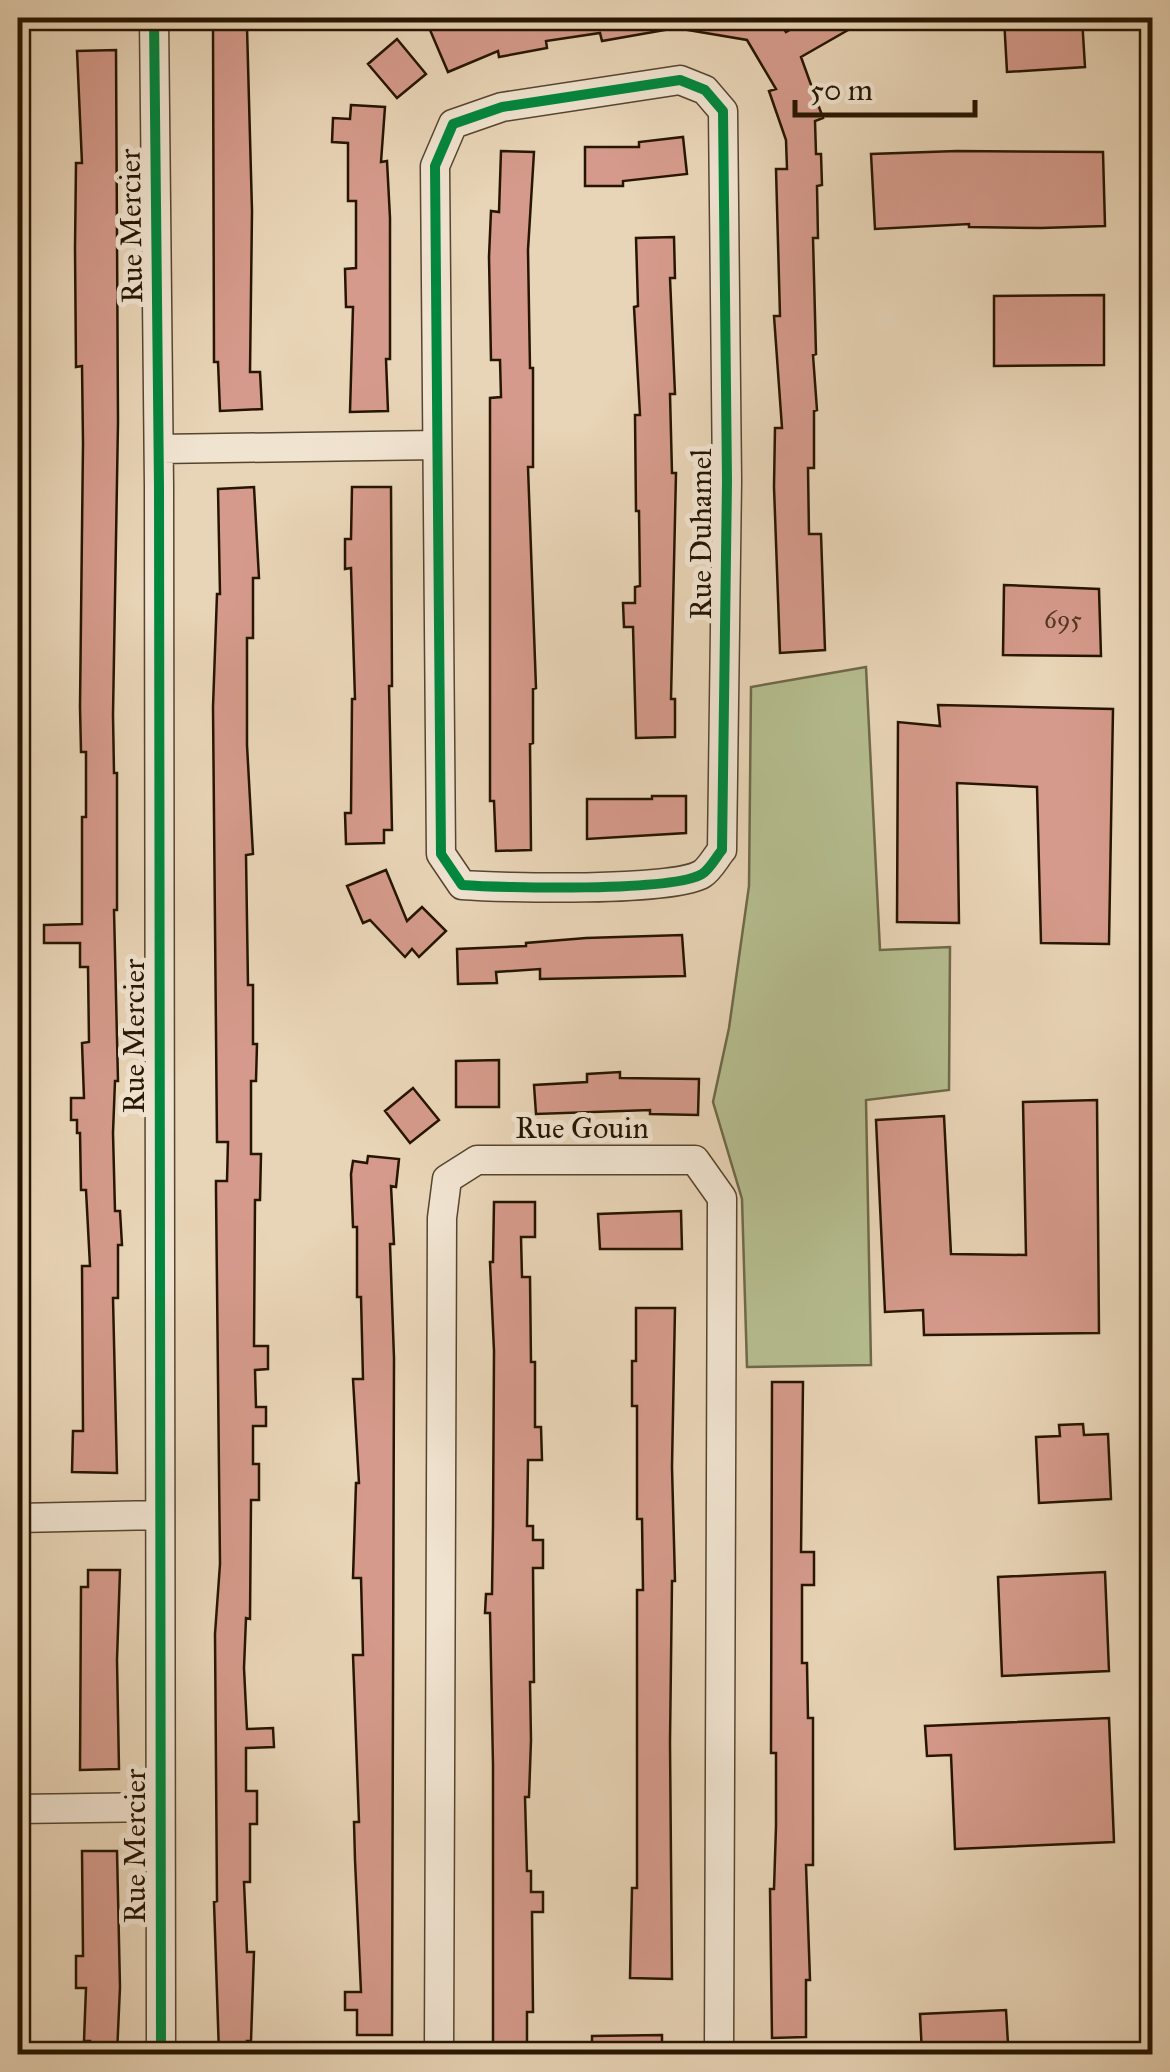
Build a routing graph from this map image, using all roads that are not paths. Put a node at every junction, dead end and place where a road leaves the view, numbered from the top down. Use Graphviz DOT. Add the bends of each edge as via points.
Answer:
graph roads {
  1 [pos="154,18"];
  2 [pos="438,445"];
  3 [pos="159,449"];
  4 [pos="160,1515"];
  5 [pos="18,1518"];
  6 [pos="160,1808"];
  7 [pos="18,1810"];
  8 [pos="161,2054"];
  9 [pos="440,2054"];
  10 [pos="719,2054"];
  1 -- 3 [label="street, Rue Mercier"];
  2 -- 2 [label="street, Rue Duhamel" via="441,854 462,884 512,889 677,882 704,873 722,850 727,481 724,111 706,90 680,80 502,107 453,124 435,166"];
  2 -- 3 [label="street"];
  3 -- 4 [label="street, Rue Mercier"];
  4 -- 5 [label="street"];
  4 -- 6 [label="street, Rue Mercier"];
  6 -- 7 [label="street"];
  6 -- 8 [label="street, Rue Mercier"];
  9 -- 10 [label="street, Rue Gouin" via="442,1218 447,1179 477,1160 695,1160 722,1198"];
}
